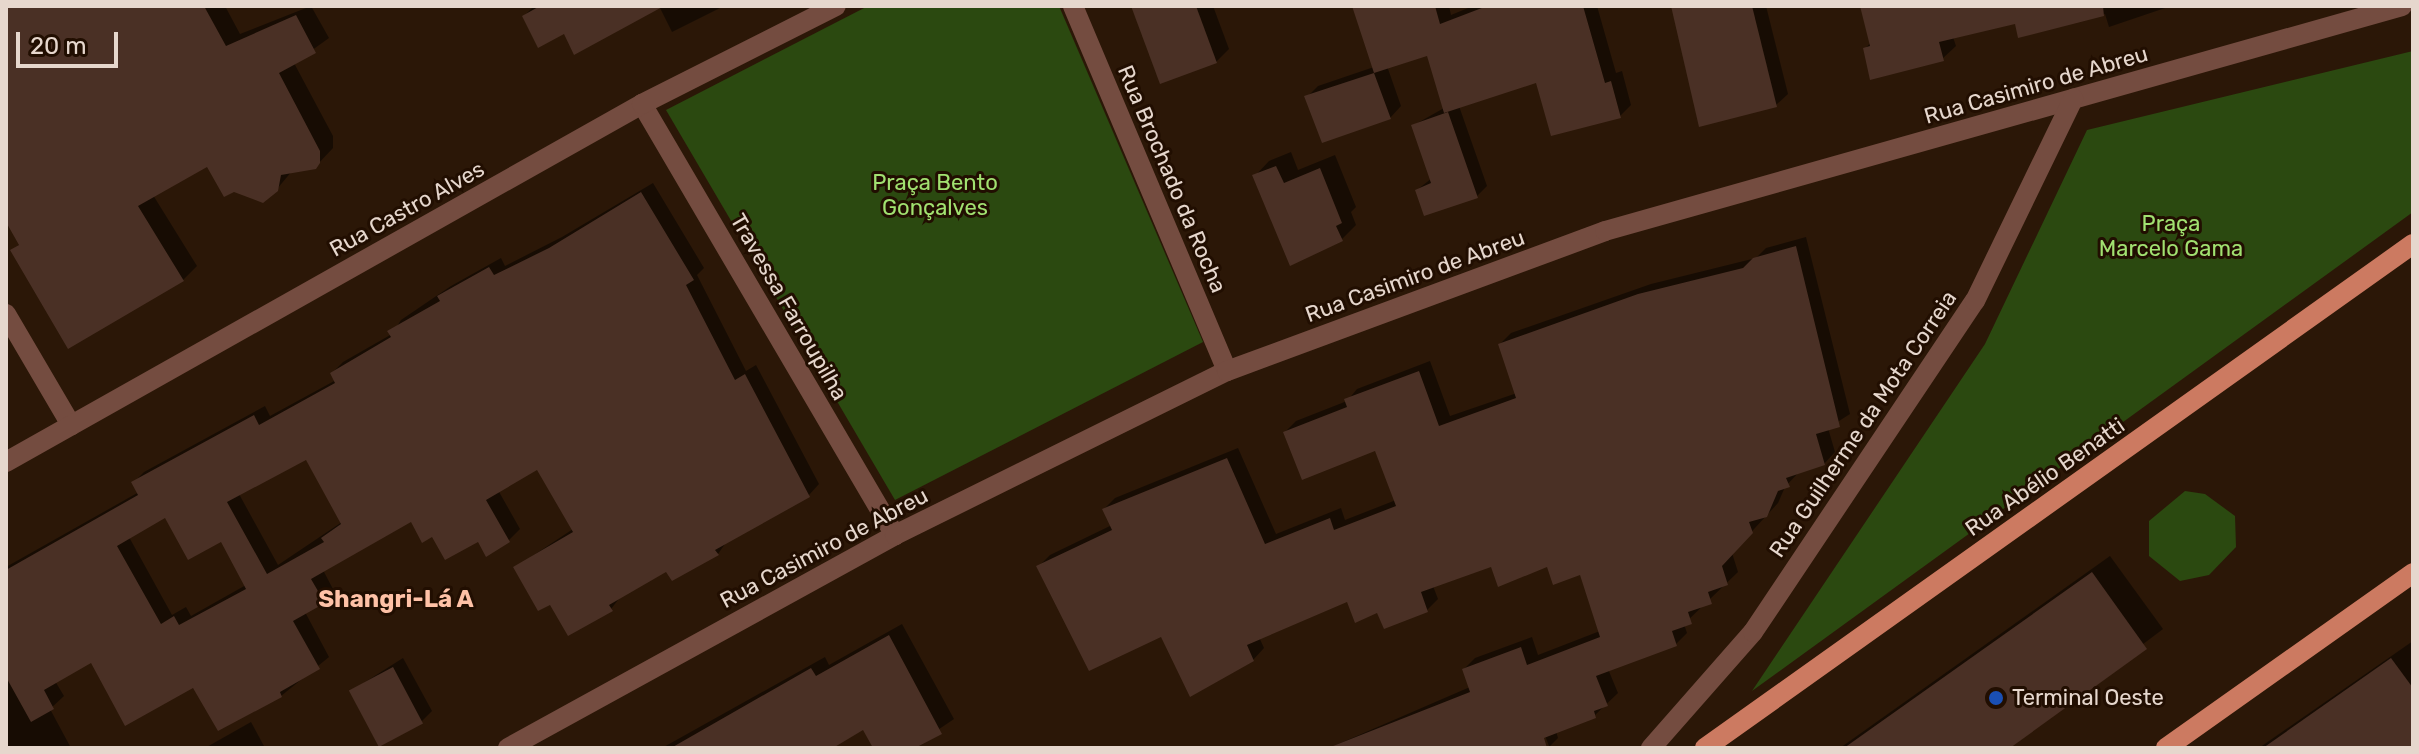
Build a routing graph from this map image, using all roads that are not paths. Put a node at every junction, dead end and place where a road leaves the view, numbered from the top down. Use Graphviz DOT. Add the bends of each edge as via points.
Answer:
graph roads {
  1 [pos="836,6"];
  2 [pos="1073,6"];
  3 [pos="2402,6"];
  4 [pos="2073,99"];
  5 [pos="642,104"];
  6 [pos="2413,244"];
  7 [pos="6,314"];
  8 [pos="1227,371"];
  9 [pos="71,425"];
  10 [pos="6,462"];
  11 [pos="895,535"];
  12 [pos="2413,573"];
  13 [pos="508,748"];
  14 [pos="1651,748"];
  15 [pos="1705,748"];
  16 [pos="2166,748"];
  1 -- 5 [label="street, Rua Castro Alves"];
  2 -- 8 [label="street, Rua Brochado da Rocha"];
  3 -- 4 [label="street, Rua Casimiro de Abreu"];
  4 -- 8 [label="street, Rua Casimiro de Abreu" via="1605,231"];
  4 -- 14 [label="street, Rua Guilherme da Mota Correia" via="1975,301 1753,632"];
  5 -- 9 [label="street, Rua Castro Alves"];
  5 -- 11 [label="street, Travessa Farroupilha"];
  6 -- 15 [label="main road, Rua Abélio Benatti"];
  7 -- 9 [label="street"];
  8 -- 11 [label="street, Rua Casimiro de Abreu"];
  9 -- 10 [label="street, Rua Castro Alves"];
  11 -- 13 [label="street, Rua Casimiro de Abreu"];
  12 -- 16 [label="main road"];
}
